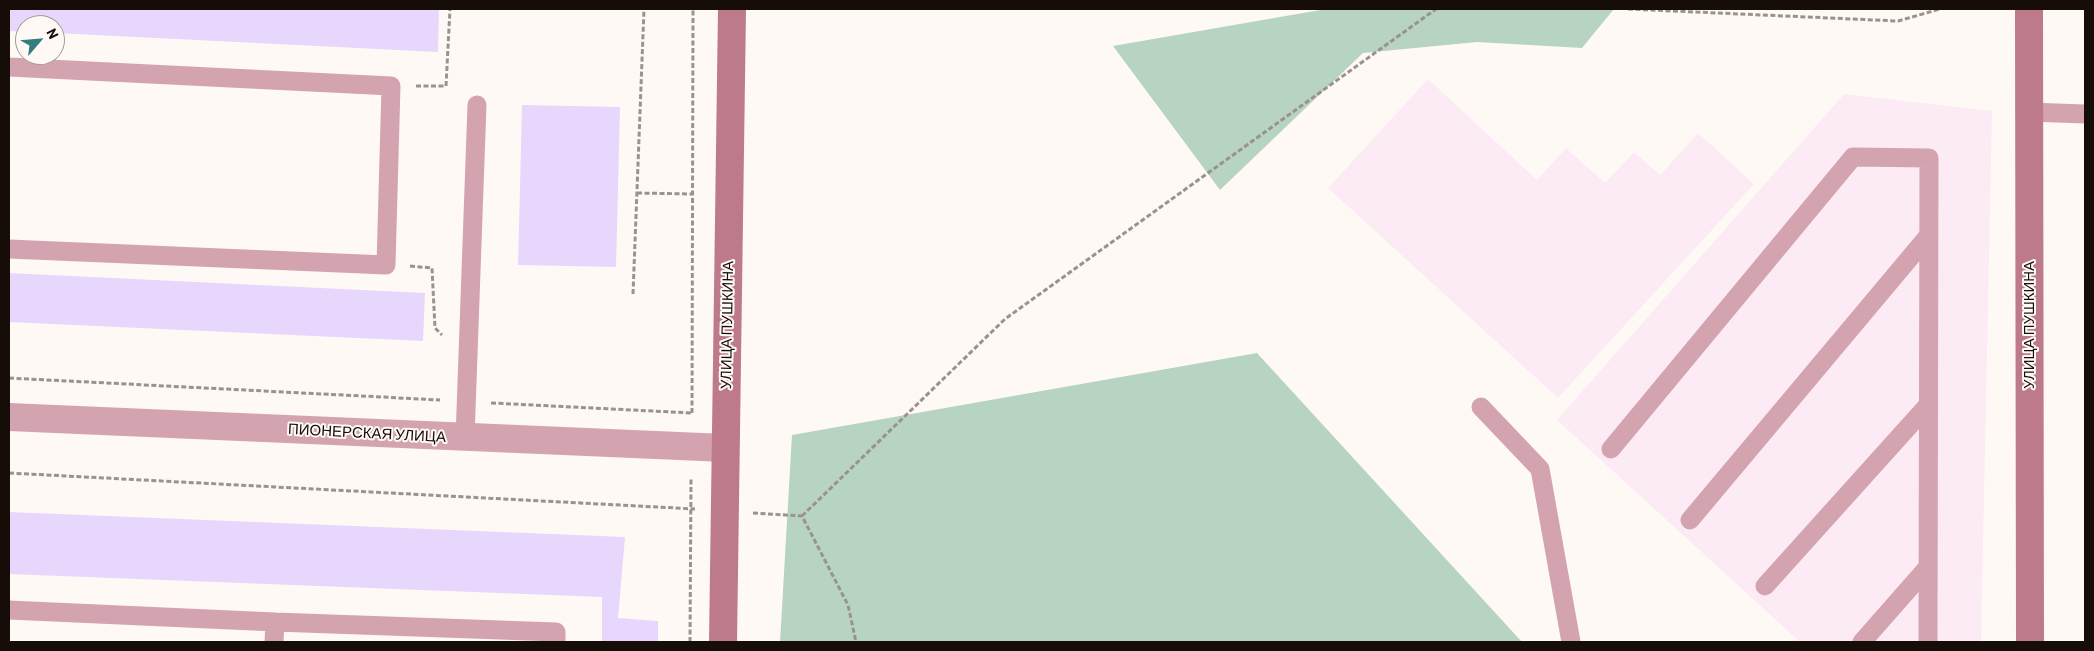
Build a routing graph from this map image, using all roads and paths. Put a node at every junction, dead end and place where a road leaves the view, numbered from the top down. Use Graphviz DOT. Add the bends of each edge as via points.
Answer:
graph roads {
  1 [pos="450,9"];
  2 [pos="644,9"];
  3 [pos="694,9"];
  4 [pos="732,9"];
  5 [pos="1436,9"];
  6 [pos="1624,9"];
  7 [pos="1629,9"];
  8 [pos="1940,9"];
  9 [pos="2029,9"];
  10 [pos="9,67"];
  11 [pos="391,86"];
  12 [pos="477,105"];
  13 [pos="2028,112"];
  14 [pos="2085,114"];
  15 [pos="637,193"];
  16 [pos="693,194"];
  17 [pos="1929,235"];
  18 [pos="9,249"];
  19 [pos="386,264"];
  20 [pos="633,294"];
  21 [pos="468,359"];
  22 [pos="9,378"];
  23 [pos="466,402"];
  24 [pos="1928,405"];
  25 [pos="1481,407"];
  26 [pos="692,413"];
  27 [pos="9,417"];
  28 [pos="465,438"];
  29 [pos="691,447"];
  30 [pos="725,448"];
  31 [pos="1611,449"];
  32 [pos="9,474"];
  33 [pos="691,509"];
  34 [pos="724,511"];
  35 [pos="802,516"];
  36 [pos="1690,520"];
  37 [pos="1928,567"];
  38 [pos="1765,586"];
  39 [pos="9,610"];
  40 [pos="275,622"];
  41 [pos="274,642"];
  42 [pos="556,642"];
  43 [pos="690,642"];
  44 [pos="723,642"];
  45 [pos="856,642"];
  46 [pos="1571,642"];
  47 [pos="1862,642"];
  48 [pos="1928,642"];
  49 [pos="2030,642"];
  1 -- 11 [label="path" via="446,86"];
  2 -- 15 [label="path"];
  3 -- 16 [label="path"];
  4 -- 30 [label="street, УЛИЦА ПУШКИНА"];
  5 -- 35 [label="path" via="1005,318"];
  6 -- 7 [label="path"];
  7 -- 8 [label="path" via="1898,20"];
  9 -- 13 [label="street, УЛИЦА ПУШКИНА"];
  10 -- 11 [label="lane"];
  11 -- 19 [label="lane"];
  12 -- 21 [label="lane"];
  13 -- 14 [label="lane"];
  13 -- 49 [label="street, УЛИЦА ПУШКИНА"];
  15 -- 16 [label="path"];
  15 -- 20 [label="path"];
  16 -- 26 [label="path"];
  17 -- 24 [label="lane"];
  17 -- 31 [label="lane" via="1929,158 1853,157"];
  17 -- 36 [label="lane"];
  18 -- 19 [label="lane"];
  19 -- 21 [label="path" via="432,268 435,328"];
  21 -- 23 [label="lane"];
  22 -- 23 [label="path"];
  23 -- 26 [label="path"];
  23 -- 28 [label="lane"];
  24 -- 37 [label="lane"];
  24 -- 38 [label="lane"];
  25 -- 46 [label="lane" via="1540,469"];
  26 -- 29 [label="path"];
  27 -- 28 [label="street, ПИОНЕРСКАЯ УЛИЦА"];
  28 -- 29 [label="street, ПИОНЕРСКАЯ УЛИЦА"];
  29 -- 30 [label="street, ПИОНЕРСКАЯ УЛИЦА"];
  29 -- 33 [label="path"];
  30 -- 34 [label="street, УЛИЦА ПУШКИНА"];
  32 -- 33 [label="path"];
  33 -- 34 [label="path"];
  33 -- 43 [label="path"];
  34 -- 35 [label="path"];
  34 -- 44 [label="street, УЛИЦА ПУШКИНА"];
  35 -- 45 [label="path" via="848,605"];
  37 -- 47 [label="lane"];
  37 -- 48 [label="lane"];
  39 -- 40 [label="lane"];
  40 -- 41 [label="lane"];
  40 -- 42 [label="lane" via="556,632"];
}
